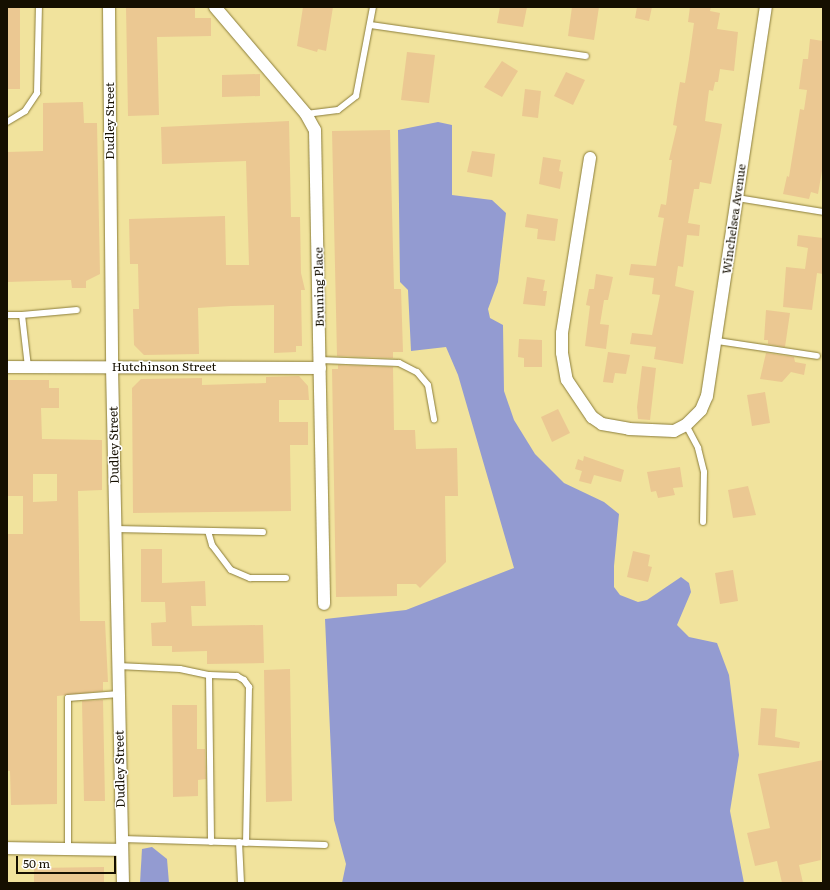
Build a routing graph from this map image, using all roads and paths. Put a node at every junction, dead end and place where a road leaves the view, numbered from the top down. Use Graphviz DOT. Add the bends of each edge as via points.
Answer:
graph roads {
  1 [pos="39,7"];
  2 [pos="109,7"];
  3 [pos="215,7"];
  4 [pos="373,7"];
  5 [pos="766,7"];
  6 [pos="370,25"];
  7 [pos="586,56"];
  8 [pos="306,114"];
  9 [pos="7,122"];
  10 [pos="590,158"];
  11 [pos="737,198"];
  12 [pos="823,212"];
  13 [pos="77,310"];
  14 [pos="7,315"];
  15 [pos="22,315"];
  16 [pos="717,341"];
  17 [pos="817,356"];
  18 [pos="320,364"];
  19 [pos="7,367"];
  20 [pos="28,367"];
  21 [pos="112,367"];
  22 [pos="434,419"];
  23 [pos="686,425"];
  24 [pos="703,522"];
  25 [pos="115,529"];
  26 [pos="208,531"];
  27 [pos="263,532"];
  28 [pos="286,578"];
  29 [pos="324,604"];
  30 [pos="118,666"];
  31 [pos="209,675"];
  32 [pos="119,694"];
  33 [pos="211,842"];
  34 [pos="239,842"];
  35 [pos="246,843"];
  36 [pos="122,844"];
  37 [pos="325,845"];
  38 [pos="7,848"];
  39 [pos="68,849"];
  40 [pos="122,883"];
  41 [pos="241,883"];
  1 -- 9 [label="lane" via="37,92 25,111"];
  2 -- 21 [label="street, Dudley Street"];
  3 -- 8 [label="street, Bruning Place"];
  4 -- 6 [label="lane"];
  5 -- 11 [label="street, Winchelsea Avenue"];
  6 -- 7 [label="lane"];
  6 -- 8 [label="lane" via="356,96 338,110"];
  8 -- 18 [label="street, Bruning Place" via="315,130 317,148"];
  10 -- 23 [label="street" via="562,333 562,353 567,380 592,418 602,424 662,432 674,431"];
  11 -- 12 [label="lane"];
  11 -- 16 [label="street, Winchelsea Avenue"];
  13 -- 15 [label="lane"];
  14 -- 15 [label="lane"];
  15 -- 20 [label="lane"];
  16 -- 17 [label="lane"];
  16 -- 23 [label="street, Winchelsea Avenue" via="702,410"];
  18 -- 21 [label="street, Hutchinson Street"];
  18 -- 22 [label="lane" via="399,363 417,372 428,386"];
  18 -- 29 [label="street, Bruning Place"];
  19 -- 20 [label="street, Hutchinson Street"];
  20 -- 21 [label="street, Hutchinson Street"];
  21 -- 25 [label="street, Dudley Street"];
  23 -- 24 [label="lane" via="698,448 704,472"];
  25 -- 26 [label="lane"];
  25 -- 30 [label="street, Dudley Street"];
  26 -- 27 [label="lane"];
  26 -- 28 [label="lane" via="212,545 231,570 250,578"];
  30 -- 31 [label="lane" via="180,669"];
  30 -- 32 [label="street, Dudley Street"];
  31 -- 33 [label="lane"];
  31 -- 35 [label="lane" via="237,676 249,687"];
  32 -- 36 [label="street, Dudley Street"];
  32 -- 39 [label="lane" via="68,698"];
  33 -- 34 [label="lane"];
  33 -- 36 [label="lane"];
  34 -- 35 [label="lane"];
  34 -- 41 [label="lane"];
  35 -- 37 [label="lane"];
  36 -- 39 [label="street"];
  36 -- 40 [label="street, Dudley Street"];
  38 -- 39 [label="street"];
}
